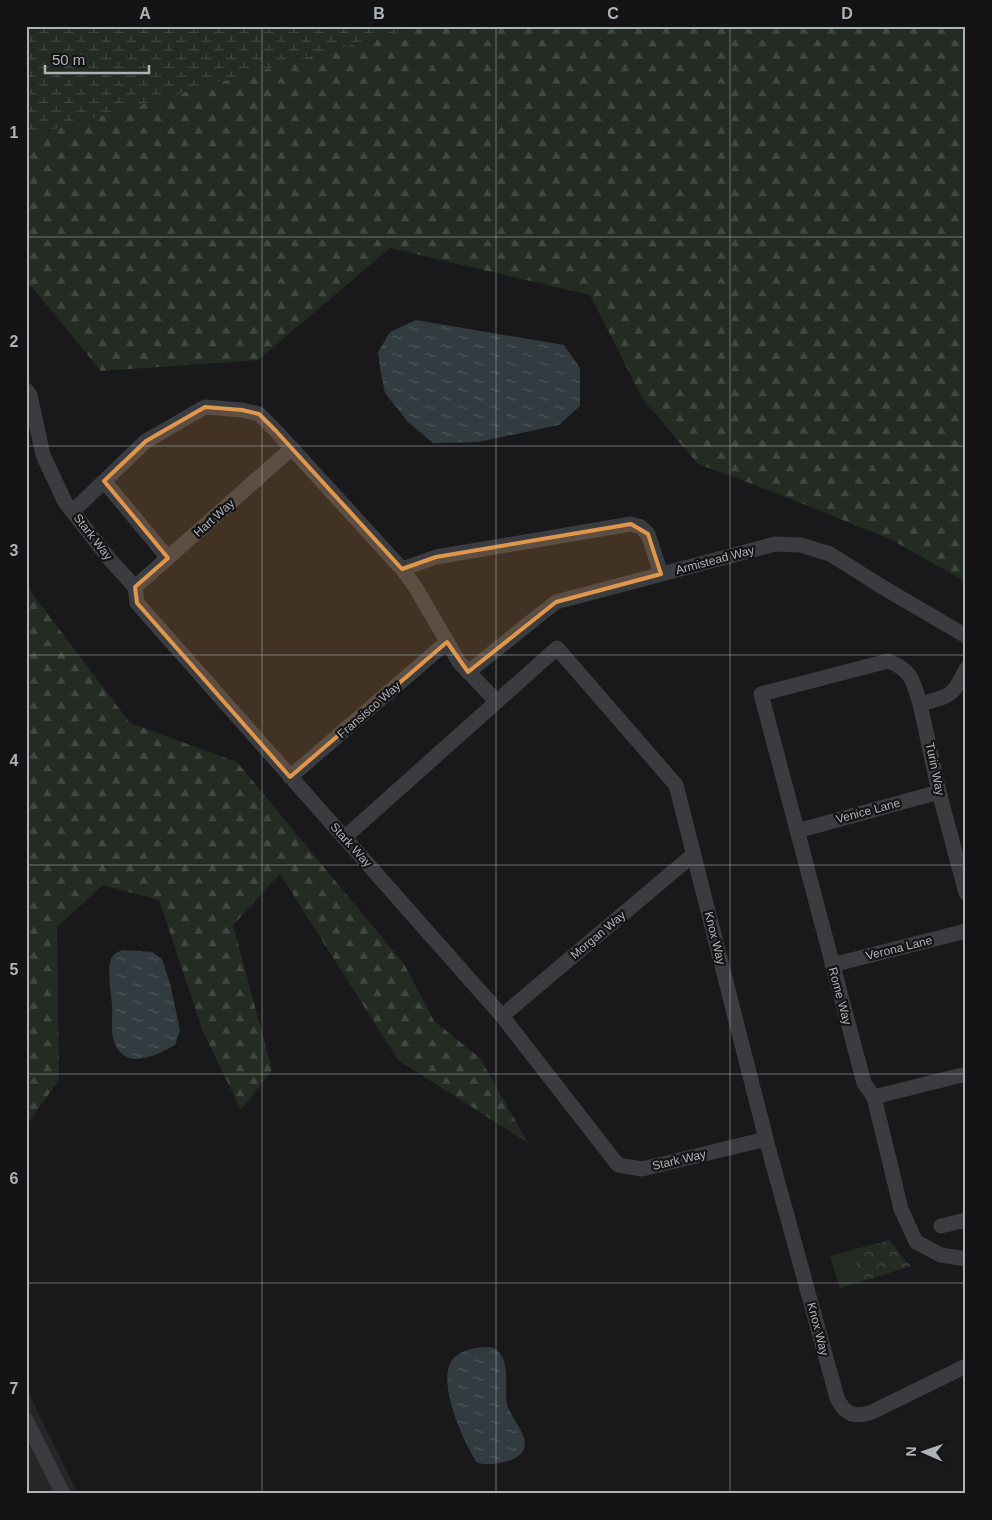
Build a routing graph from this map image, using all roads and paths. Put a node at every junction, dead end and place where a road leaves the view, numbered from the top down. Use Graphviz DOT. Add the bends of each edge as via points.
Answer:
graph roads {
  1 [pos="26,390"];
  2 [pos="292,448"];
  3 [pos="104,481"];
  4 [pos="73,511"];
  5 [pos="168,558"];
  6 [pos="402,570"];
  7 [pos="661,574"];
  8 [pos="135,588"];
  9 [pos="966,636"];
  10 [pos="447,642"];
  11 [pos="966,668"];
  12 [pos="468,672"];
  13 [pos="761,694"];
  14 [pos="497,702"];
  15 [pos="920,704"];
  16 [pos="290,777"];
  17 [pos="939,792"];
  18 [pos="797,831"];
  19 [pos="344,838"];
  20 [pos="694,854"];
  21 [pos="966,893"];
  22 [pos="966,931"];
  23 [pos="832,965"];
  24 [pos="502,1016"];
  25 [pos="966,1074"];
  26 [pos="874,1097"];
  27 [pos="766,1139"];
  28 [pos="966,1220"];
  29 [pos="941,1226"];
  30 [pos="966,1259"];
  31 [pos="966,1366"];
  32 [pos="26,1420"];
  33 [pos="63,1494"];
  1 -- 4 [label="street, Stark Way" via="30,395 43,455 65,502"];
  2 -- 3 [label="street" via="259,414 205,407 146,441"];
  2 -- 5 [label="street, Hart Way"];
  2 -- 6 [label="street"];
  3 -- 4 [label="street"];
  3 -- 5 [label="street"];
  4 -- 8 [label="street, Stark Way"];
  5 -- 8 [label="street, Hart Way"];
  6 -- 7 [label="street" via="436,557 631,524 648,534"];
  6 -- 10 [label="street"];
  7 -- 9 [label="street, Armistead Way" via="775,544 801,545 830,554"];
  7 -- 12 [label="street, Armistead Way" via="556,602"];
  8 -- 16 [label="street, Stark Way" via="137,603"];
  10 -- 12 [label="street"];
  10 -- 16 [label="street, Fransisco Way"];
  11 -- 15 [label="street" via="953,692"];
  12 -- 14 [label="street"];
  13 -- 15 [label="street, Turin Way" via="888,661 901,666 913,679"];
  13 -- 18 [label="street, Rome Way"];
  14 -- 19 [label="street, Knox Way"];
  14 -- 20 [label="street, Knox Way" via="557,648 676,785"];
  15 -- 17 [label="street, Turin Way"];
  16 -- 19 [label="street, Stark Way"];
  17 -- 18 [label="street, Venice Lane"];
  17 -- 21 [label="street, Turin Way"];
  18 -- 23 [label="street, Rome Way"];
  19 -- 24 [label="street, Stark Way"];
  20 -- 24 [label="street, Morgan Way"];
  20 -- 27 [label="street, Knox Way"];
  22 -- 23 [label="street, Verona Lane"];
  23 -- 26 [label="street, Rome Way" via="864,1084"];
  24 -- 27 [label="street, Stark Way" via="618,1165 642,1169"];
  25 -- 26 [label="street"];
  26 -- 30 [label="street, Rome Way" via="901,1209 916,1242 941,1255"];
  27 -- 31 [label="street, Knox Way" via="841,1407 850,1414 872,1412"];
  28 -- 29 [label="street"];
  32 -- 33 [label="street"];
}
